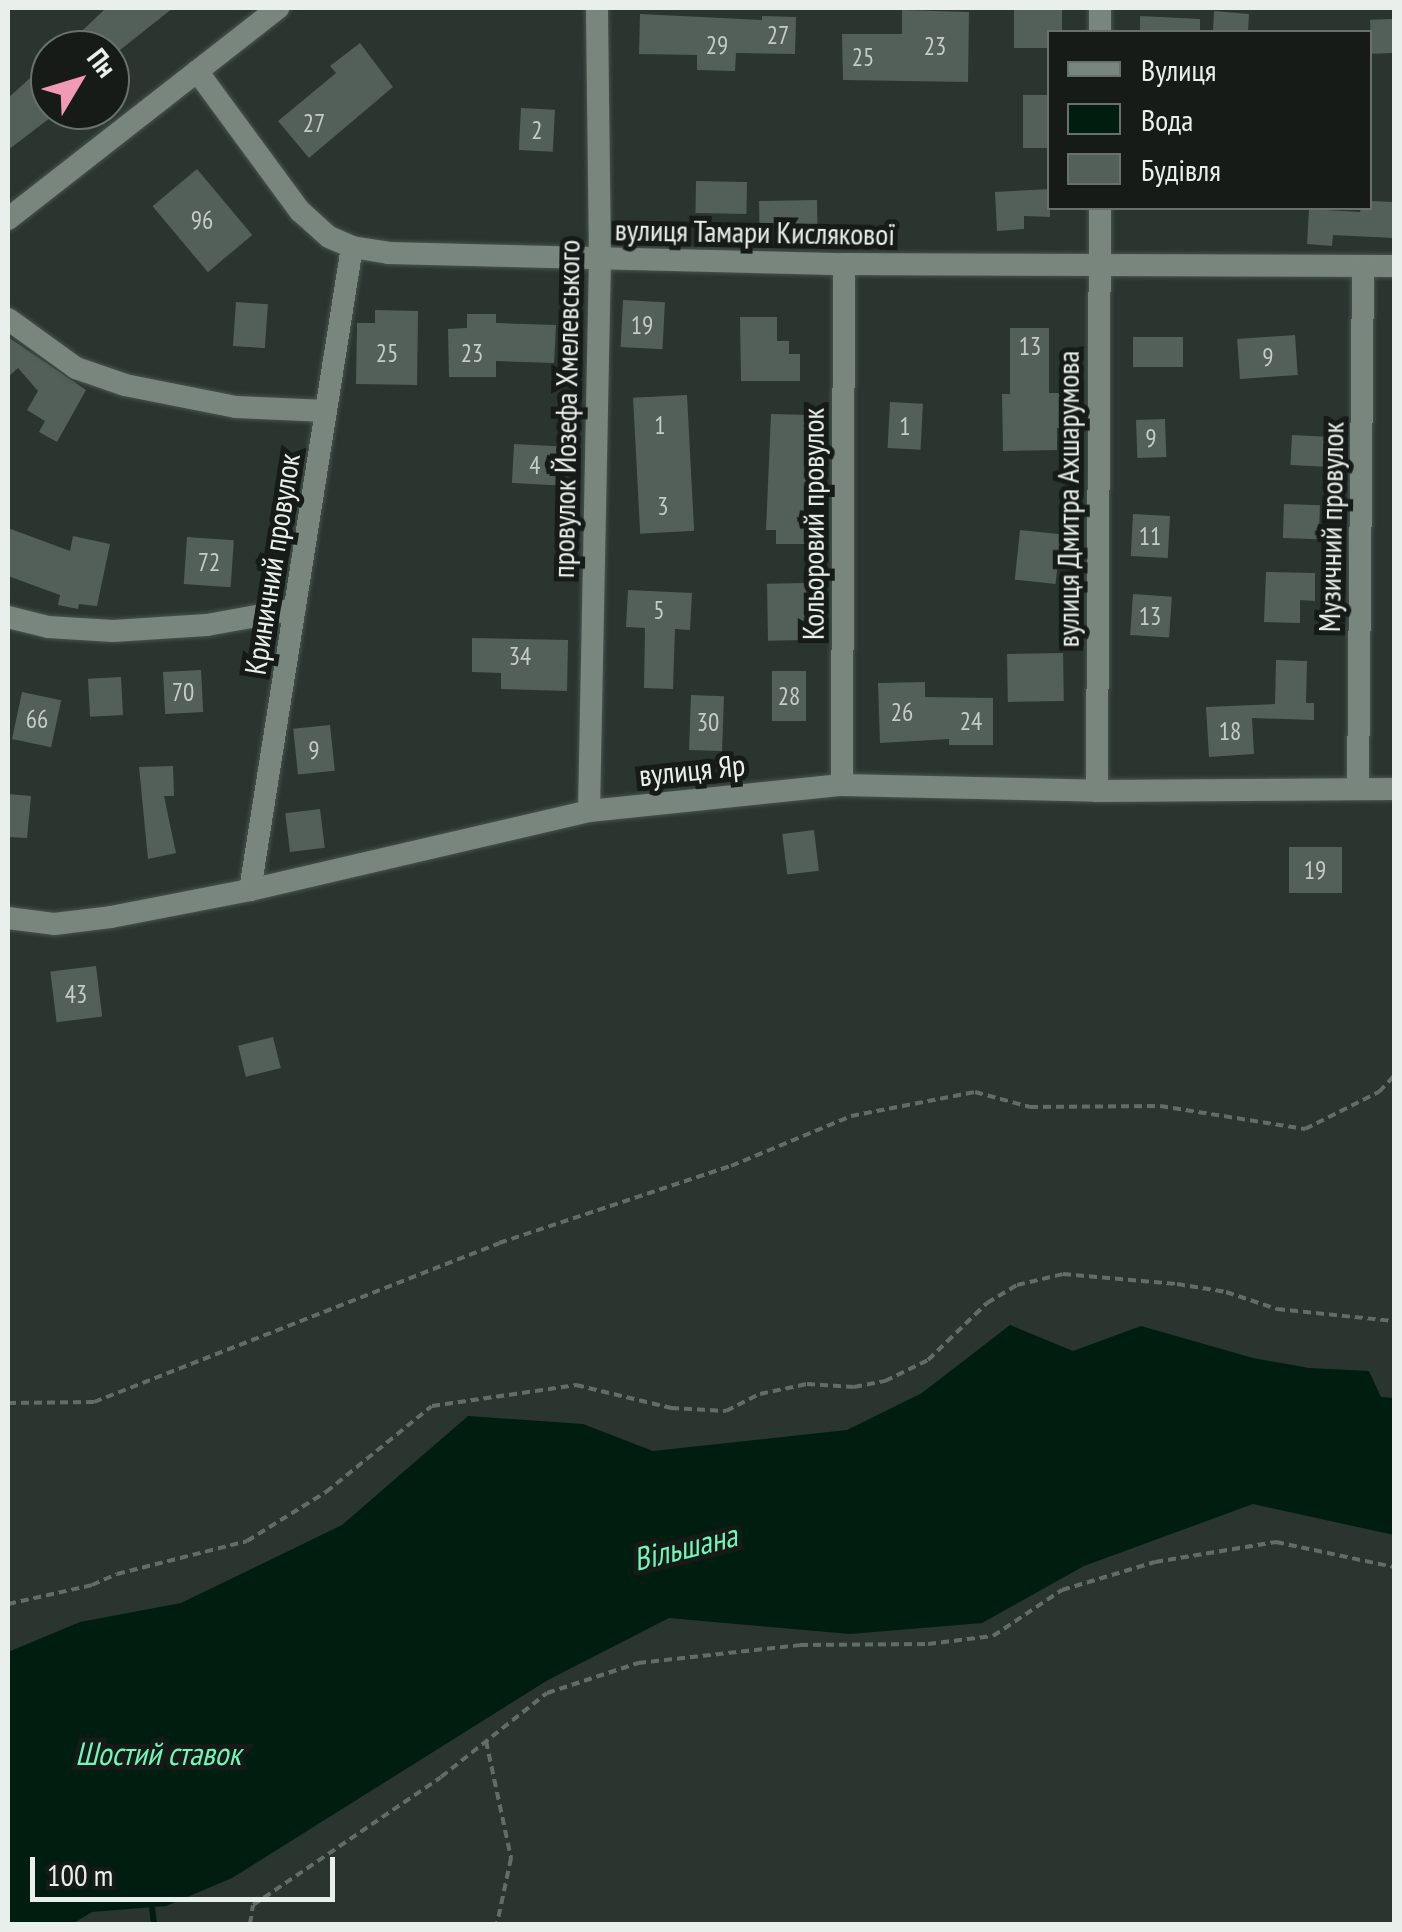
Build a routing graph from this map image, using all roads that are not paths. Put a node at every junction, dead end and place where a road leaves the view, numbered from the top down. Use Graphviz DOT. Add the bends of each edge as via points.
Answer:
graph roads {
  1 [pos="278,8"];
  2 [pos="596,8"];
  3 [pos="198,72"];
  4 [pos="1100,210"];
  5 [pos="8,219"];
  6 [pos="352,247"];
  7 [pos="600,259"];
  8 [pos="844,264"];
  9 [pos="1363,266"];
  10 [pos="1394,266"];
  11 [pos="1100,268"];
  12 [pos="8,318"];
  13 [pos="326,411"];
  14 [pos="295,608"];
  15 [pos="8,618"];
  16 [pos="842,785"];
  17 [pos="1358,789"];
  18 [pos="1394,789"];
  19 [pos="1097,790"];
  20 [pos="588,810"];
  21 [pos="250,890"];
  22 [pos="8,918"];
  1 -- 3 [label="street"];
  2 -- 7 [label="street, провулок Йозефа Хмелевського"];
  3 -- 5 [label="street"];
  3 -- 6 [label="street, вулиця Тамари Кислякової" via="300,210 329,237"];
  4 -- 11 [label="street, вулиця Дмитра Ахшарумова"];
  6 -- 7 [label="street, вулиця Тамари Кислякової"];
  6 -- 13 [label="street, Криничний провулок"];
  7 -- 8 [label="street, вулиця Тамари Кислякової"];
  7 -- 20 [label="street, провулок Йозефа Хмелевського"];
  8 -- 11 [label="street, вулиця Тамари Кислякової"];
  8 -- 16 [label="street, Кольоровий провулок"];
  9 -- 10 [label="street, вулиця Тамари Кислякової"];
  9 -- 11 [label="street, вулиця Тамари Кислякової"];
  9 -- 17 [label="street, Музичний провулок"];
  11 -- 19 [label="street, вулиця Дмитра Ахшарумова"];
  12 -- 13 [label="street" via="76,368 125,385 236,407"];
  13 -- 14 [label="street, Криничний провулок"];
  14 -- 15 [label="street" via="147,630 48,627"];
  14 -- 21 [label="street, Криничний провулок"];
  16 -- 19 [label="street, вулиця Яр"];
  16 -- 20 [label="street, вулиця Яр"];
  17 -- 18 [label="street, вулиця Яр"];
  17 -- 19 [label="street, вулиця Яр"];
  20 -- 21 [label="street, вулиця Яр"];
  21 -- 22 [label="street, вулиця Яр" via="111,918 54,924"];
}
